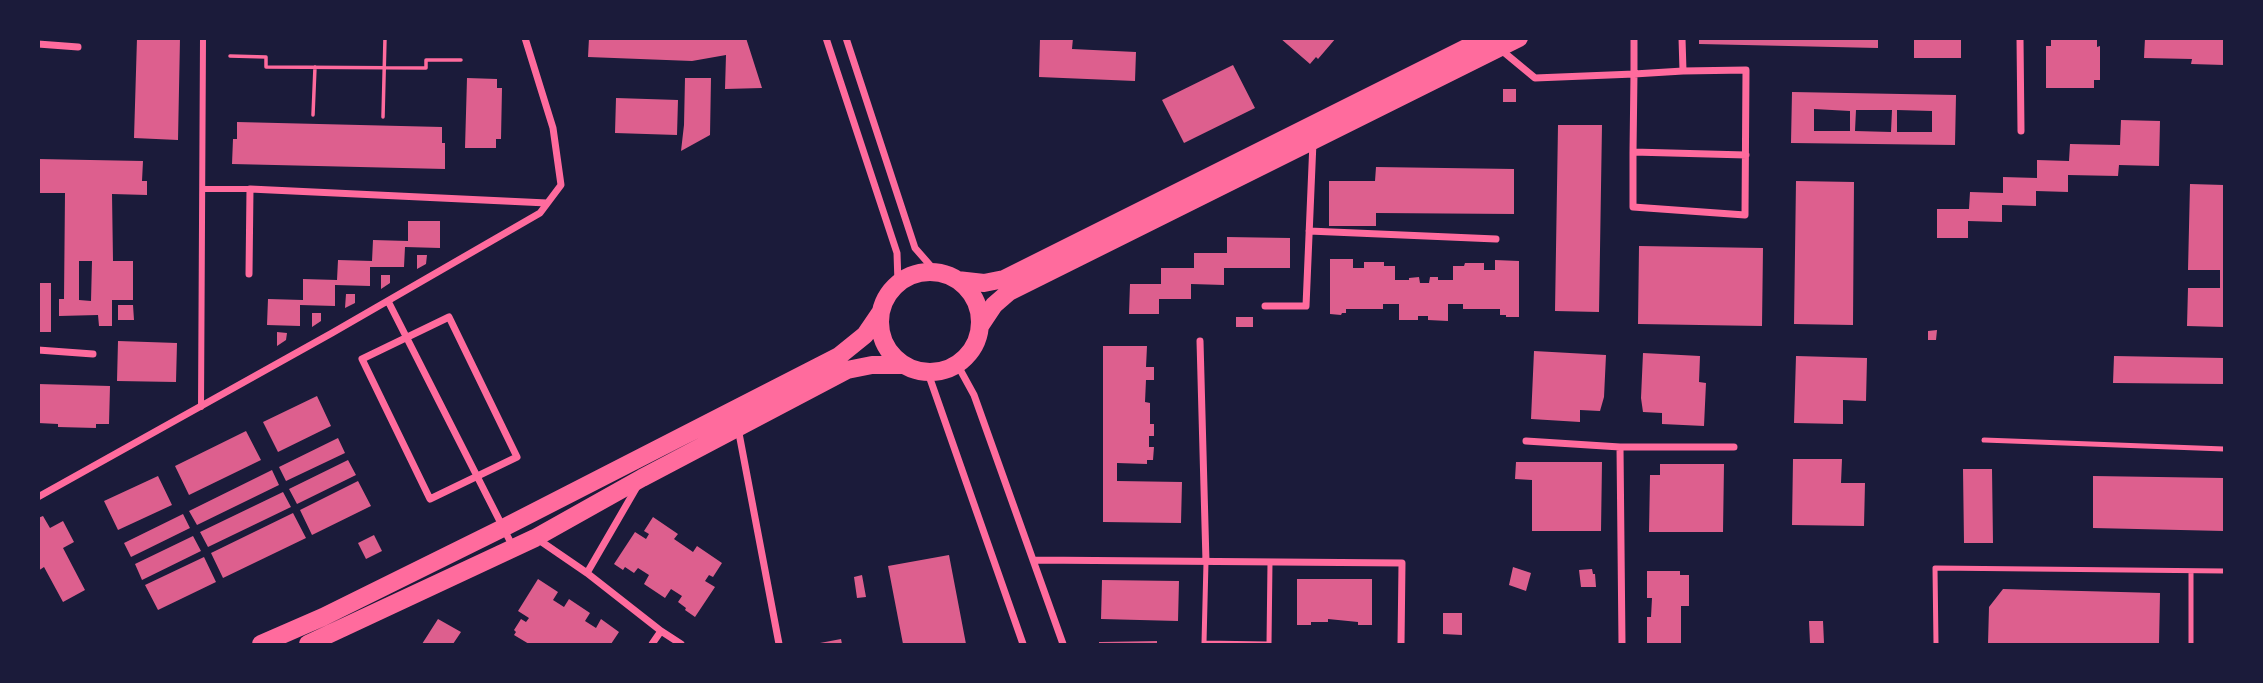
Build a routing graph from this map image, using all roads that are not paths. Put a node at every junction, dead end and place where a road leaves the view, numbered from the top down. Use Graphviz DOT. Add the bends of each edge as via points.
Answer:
graph roads {
  1 [pos="203,38"];
  2 [pos="525,38"];
  3 [pos="826,38"];
  4 [pos="846,38"];
  5 [pos="1520,38"];
  6 [pos="1634,38"];
  7 [pos="1682,38"];
  8 [pos="2020,38"];
  9 [pos="1493,43"];
  10 [pos="38,44"];
  11 [pos="78,47"];
  12 [pos="1683,71"];
  13 [pos="1633,74"];
  14 [pos="2021,131"];
  15 [pos="1313,141"];
  16 [pos="1633,152"];
  17 [pos="1746,155"];
  18 [pos="203,189"];
  19 [pos="250,189"];
  20 [pos="547,204"];
  21 [pos="1309,232"];
  22 [pos="1496,239"];
  23 [pos="936,272"];
  24 [pos="249,274"];
  25 [pos="957,280"];
  26 [pos="898,283"];
  27 [pos="388,301"];
  28 [pos="1265,306"];
  29 [pos="880,313"];
  30 [pos="980,326"];
  31 [pos="407,337"];
  32 [pos="1200,341"];
  33 [pos="38,350"];
  34 [pos="93,354"];
  35 [pos="903,365"];
  36 [pos="957,365"];
  37 [pos="928,373"];
  38 [pos="201,407"];
  39 [pos="738,428"];
  40 [pos="1984,440"];
  41 [pos="1526,442"];
  42 [pos="1620,447"];
  43 [pos="1734,447"];
  44 [pos="2224,449"];
  45 [pos="477,476"];
  46 [pos="642,478"];
  47 [pos="38,497"];
  48 [pos="503,528"];
  49 [pos="536,538"];
  50 [pos="514,548"];
  51 [pos="1033,560"];
  52 [pos="1206,562"];
  53 [pos="1270,562"];
  54 [pos="2191,571"];
  55 [pos="2224,571"];
  56 [pos="587,573"];
  57 [pos="326,615"];
  58 [pos="661,631"];
  59 [pos="332,640"];
  60 [pos="261,645"];
  61 [pos="308,645"];
  62 [pos="652,645"];
  63 [pos="681,645"];
  64 [pos="779,645"];
  65 [pos="1024,645"];
  66 [pos="1063,645"];
  67 [pos="1268,645"];
  68 [pos="1401,645"];
  69 [pos="1622,645"];
  70 [pos="1936,645"];
  71 [pos="2191,645"];
  1 -- 18 [label="street"];
  2 -- 20 [label="street" via="553,128 561,185"];
  3 -- 26 [label="street" via="897,253"];
  4 -- 23 [label="street" via="915,248"];
  5 -- 9 [label="main road"];
  6 -- 13 [label="street"];
  7 -- 12 [label="street"];
  8 -- 14 [label="street"];
  9 -- 13 [label="street" via="1535,78"];
  9 -- 15 [label="main road"];
  9 -- 25 [label="main road" via="1004,279 984,283"];
  10 -- 11 [label="street"];
  12 -- 13 [label="street"];
  12 -- 17 [label="street" via="1746,70"];
  13 -- 16 [label="street"];
  15 -- 21 [label="street"];
  15 -- 30 [label="main road" via="1009,292"];
  16 -- 17 [label="street"];
  16 -- 17 [label="street" via="1633,207 1745,215"];
  18 -- 19 [label="street"];
  18 -- 38 [label="street"];
  19 -- 20 [label="street"];
  19 -- 24 [label="street"];
  20 -- 27 [label="street" via="540,213"];
  21 -- 22 [label="street"];
  21 -- 28 [label="street" via="1306,306"];
  23 -- 25 [label="main road"];
  23 -- 26 [label="main road" via="923,272"];
  25 -- 30 [label="main road" via="974,300"];
  26 -- 29 [label="main road"];
  27 -- 31 [label="street"];
  27 -- 38 [label="street"];
  29 -- 35 [label="main road" via="884,343"];
  29 -- 48 [label="main road" via="865,335 839,356"];
  30 -- 36 [label="main road" via="969,354"];
  31 -- 45 [label="street"];
  31 -- 45 [label="street" via="449,317 517,457"];
  31 -- 45 [label="street" via="362,359 430,499"];
  32 -- 52 [label="street"];
  33 -- 34 [label="street"];
  35 -- 37 [label="main road"];
  35 -- 39 [label="main road" via="847,370"];
  36 -- 37 [label="main road"];
  36 -- 51 [label="street" via="974,395"];
  37 -- 65 [label="street"];
  38 -- 47 [label="street"];
  39 -- 46 [label="main road"];
  39 -- 64 [label="street"];
  40 -- 44 [label="lane"];
  41 -- 42 [label="street"];
  42 -- 43 [label="street"];
  42 -- 69 [label="street"];
  45 -- 48 [label="street"];
  46 -- 49 [label="main road"];
  46 -- 56 [label="street"];
  48 -- 50 [label="street"];
  48 -- 57 [label="main road"];
  49 -- 50 [label="main road"];
  49 -- 56 [label="street"];
  50 -- 59 [label="main road"];
  51 -- 52 [label="street"];
  51 -- 66 [label="street"];
  52 -- 53 [label="street"];
  52 -- 67 [label="lane" via="1204,643"];
  53 -- 67 [label="lane"];
  53 -- 68 [label="street" via="1402,563"];
  54 -- 55 [label="lane"];
  54 -- 70 [label="lane" via="1935,568"];
  54 -- 71 [label="lane"];
  56 -- 58 [label="street"];
  57 -- 59 [label="street"];
  57 -- 60 [label="main road"];
  58 -- 62 [label="street"];
  58 -- 63 [label="street"];
  59 -- 61 [label="main road"];
}
